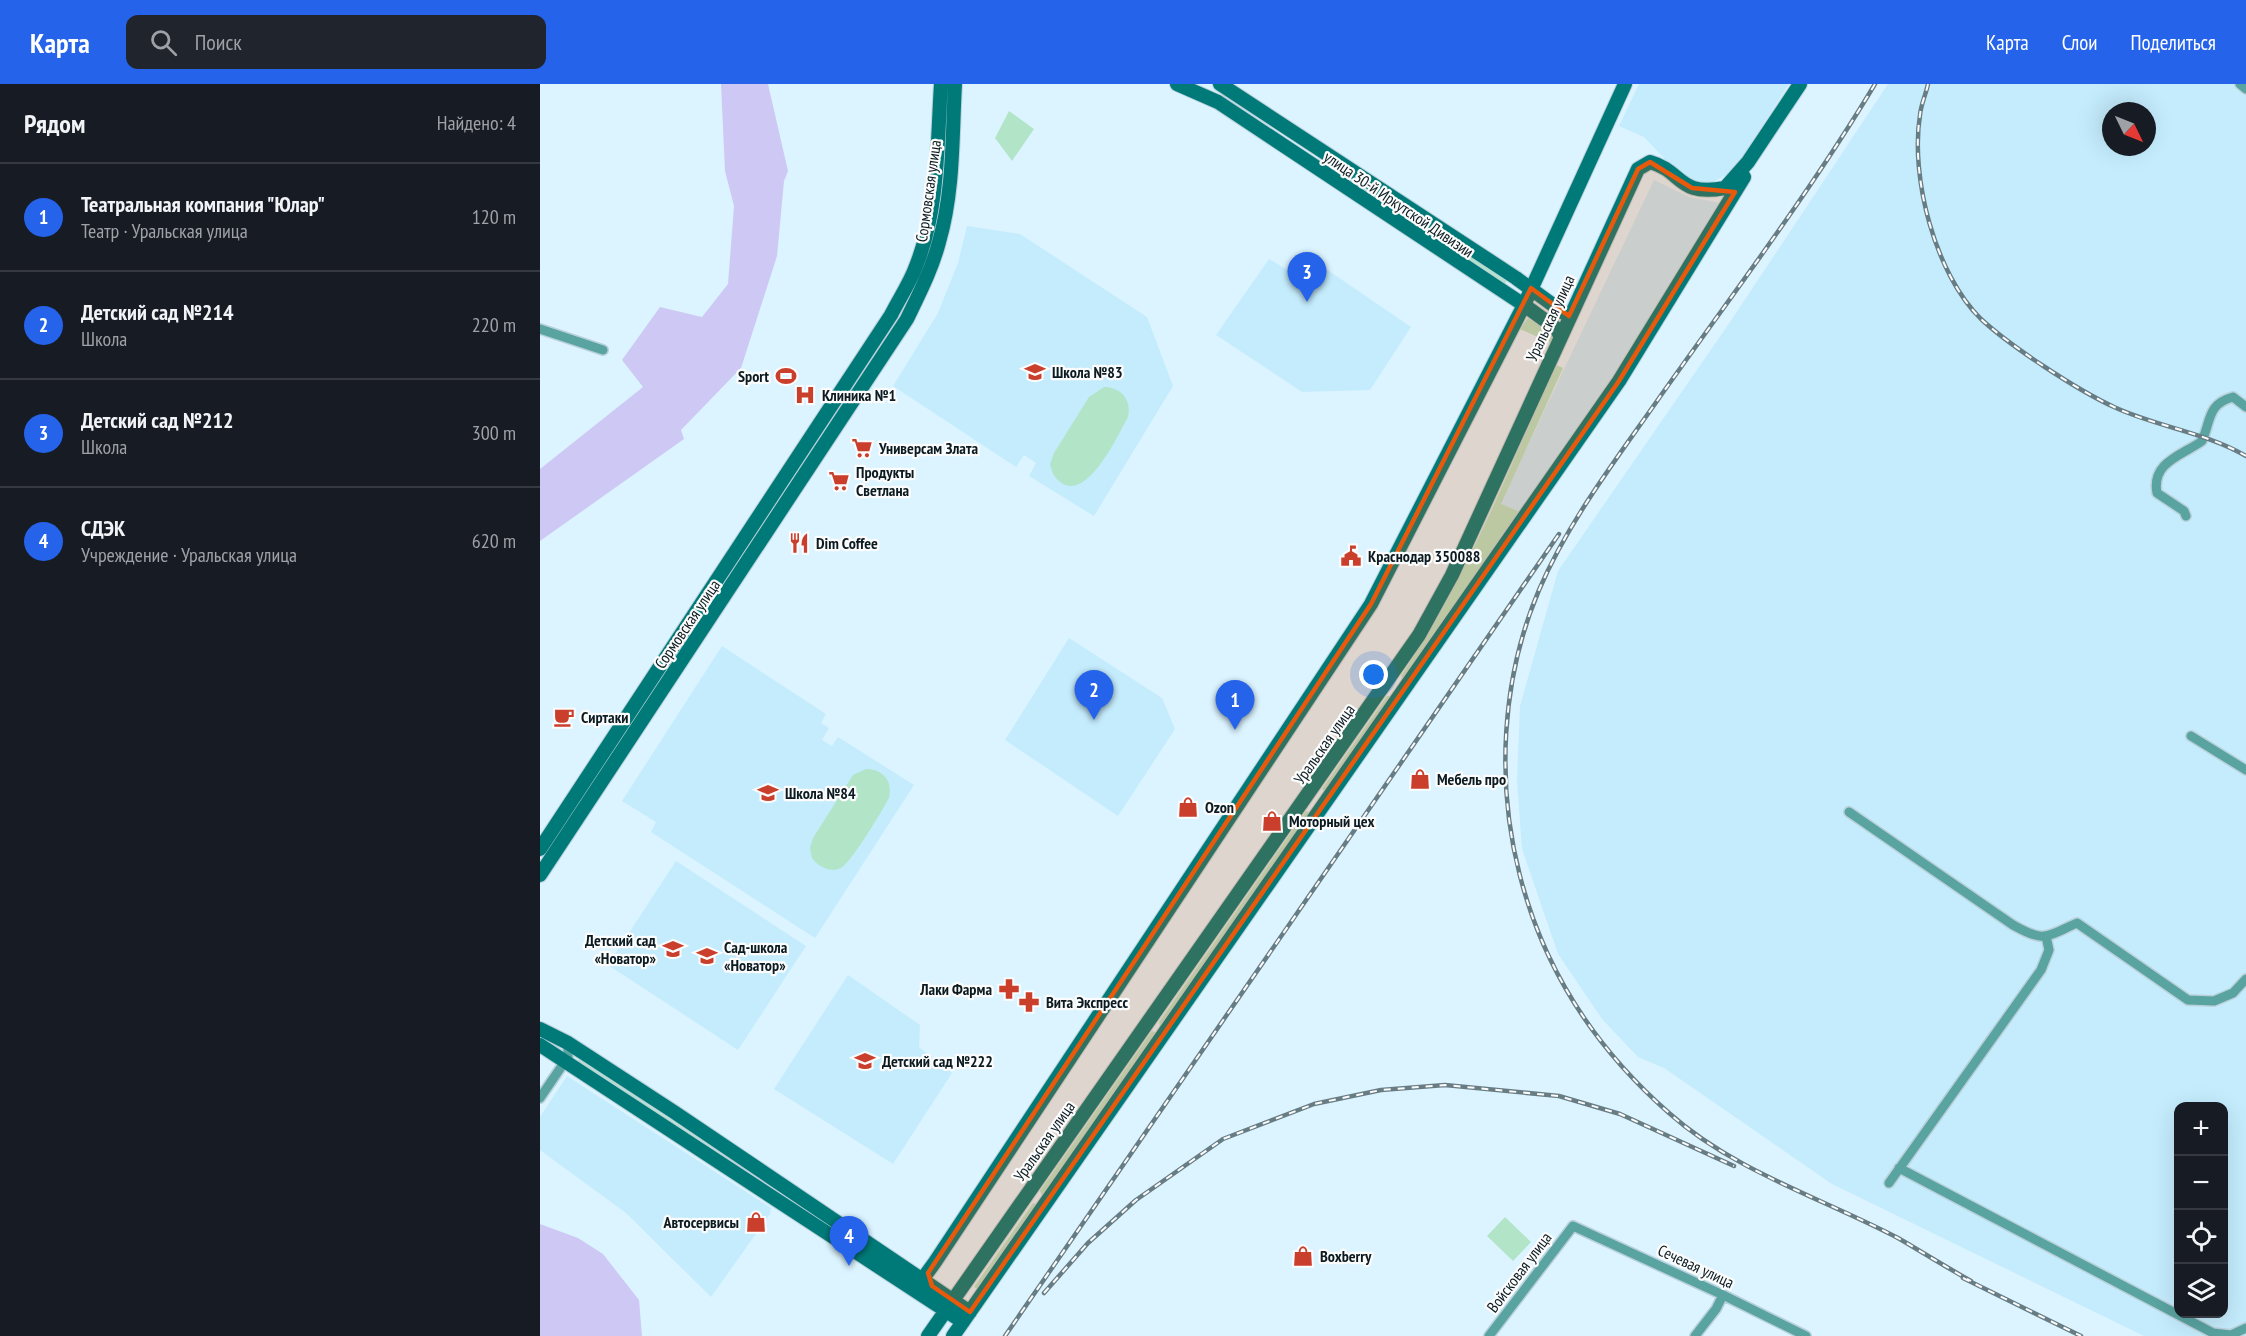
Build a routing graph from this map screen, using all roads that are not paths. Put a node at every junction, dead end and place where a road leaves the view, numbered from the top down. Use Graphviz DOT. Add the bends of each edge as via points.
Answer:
graph roads {
  1 [pos="940,84"];
  2 [pos="955,84"];
  3 [pos="1177,84"];
  4 [pos="1625,84"];
  5 [pos="1802,84"];
  6 [pos="2240,84"];
  7 [pos="1223,86"];
  8 [pos="2246,89"];
  9 [pos="1218,102"];
  10 [pos="1730,190"];
  11 [pos="1531,288"];
  12 [pos="1524,305"];
  13 [pos="1570,313"];
  14 [pos="540,329"];
  15 [pos="1560,336"];
  16 [pos="603,350"];
  17 [pos="847,383"];
  18 [pos="861,392"];
  19 [pos="2246,407"];
  20 [pos="2186,516"];
  21 [pos="1390,678"];
  22 [pos="657,687"];
  23 [pos="1404,688"];
  24 [pos="2191,736"];
  25 [pos="2246,770"];
  26 [pos="1849,812"];
  27 [pos="540,849"];
  28 [pos="540,875"];
  29 [pos="2046,936"];
  30 [pos="2246,979"];
  31 [pos="540,1029"];
  32 [pos="568,1043"];
  33 [pos="540,1045"];
  34 [pos="584,1054"];
  35 [pos="570,1065"];
  36 [pos="540,1098"];
  37 [pos="1899,1168"];
  38 [pos="1889,1183"];
  39 [pos="1573,1227"];
  40 [pos="921,1280"];
  41 [pos="1723,1295"];
  42 [pos="950,1305"];
  43 [pos="967,1317"];
  44 [pos="2246,1328"];
  45 [pos="928,1336"];
  46 [pos="953,1336"];
  47 [pos="1489,1336"];
  48 [pos="1695,1336"];
  49 [pos="1806,1336"];
  1 -- 17 [label="main road, Сормовская улица" via="933,202 916,267 891,315"];
  2 -- 18 [label="main road, Сормовская улица" via="951,168 940,239 931,269 907,319"];
  3 -- 9 [label="main road, улица 30-й Иркутской Дивизии"];
  4 -- 11 [label="main road, Уральская улица"];
  5 -- 10 [label="main road, Уральская улица"];
  6 -- 8 [label="street"];
  7 -- 9 [label="main road, улица 30-й Иркутской Дивизии"];
  7 -- 11 [label="main road, улица 30-й Иркутской Дивизии"];
  9 -- 12 [label="main road, улица 30-й Иркутской Дивизии"];
  10 -- 13 [label="main road, Уральская улица" via="1692,188 1650,162 1638,169"];
  10 -- 23 [label="main road, Уральская улица" via="1619,381"];
  11 -- 12 [label="main road, Уральская улица"];
  11 -- 13 [label="main road, улица 30-й Иркутской Дивизии" via="1564,313"];
  12 -- 15 [label="main road, улица 30-й Иркутской Дивизии" via="1557,329"];
  12 -- 40 [label="main road, Уральская улица" via="1371,604"];
  13 -- 15 [label="main road, Уральская улица"];
  14 -- 16 [label="street"];
  15 -- 21 [label="main road, Уральская улица" via="1452,575"];
  17 -- 18 [label="main road"];
  17 -- 22 [label="main road, Сормовская улица"];
  18 -- 22 [label="main road, Сормовская улица"];
  19 -- 20 [label="street" via="2233,398 2216,404 2210,410 2202,441 2178,454 2159,473 2157,493"];
  21 -- 23 [label="main road"];
  21 -- 42 [label="main road, Уральская улица"];
  22 -- 27 [label="main road, Сормовская улица"];
  22 -- 28 [label="main road, Сормовская улица"];
  23 -- 43 [label="main road, Уральская улица"];
  24 -- 25 [label="street"];
  26 -- 29 [label="street" via="2013,925 2035,937"];
  29 -- 30 [label="street" via="2077,923 2188,1000 2214,1001 2233,993"];
  29 -- 37 [label="street" via="2049,950 2041,970"];
  31 -- 32 [label="main road"];
  32 -- 34 [label="main road"];
  32 -- 35 [label="street"];
  33 -- 35 [label="main road"];
  34 -- 35 [label="street"];
  34 -- 40 [label="main road"];
  35 -- 36 [label="street"];
  35 -- 40 [label="main road"];
  37 -- 38 [label="street"];
  37 -- 44 [label="street" via="2213,1333 2232,1335"];
  39 -- 41 [label="street, Сечевая улица"];
  39 -- 47 [label="street, Войсковая улица"];
  40 -- 42 [label="main road"];
  40 -- 42 [label="main road"];
  41 -- 48 [label="street"];
  41 -- 49 [label="street, Сечевая улица"];
  42 -- 43 [label="main road"];
  42 -- 45 [label="main road, Уральская улица"];
  43 -- 46 [label="main road, Уральская улица"];
}
